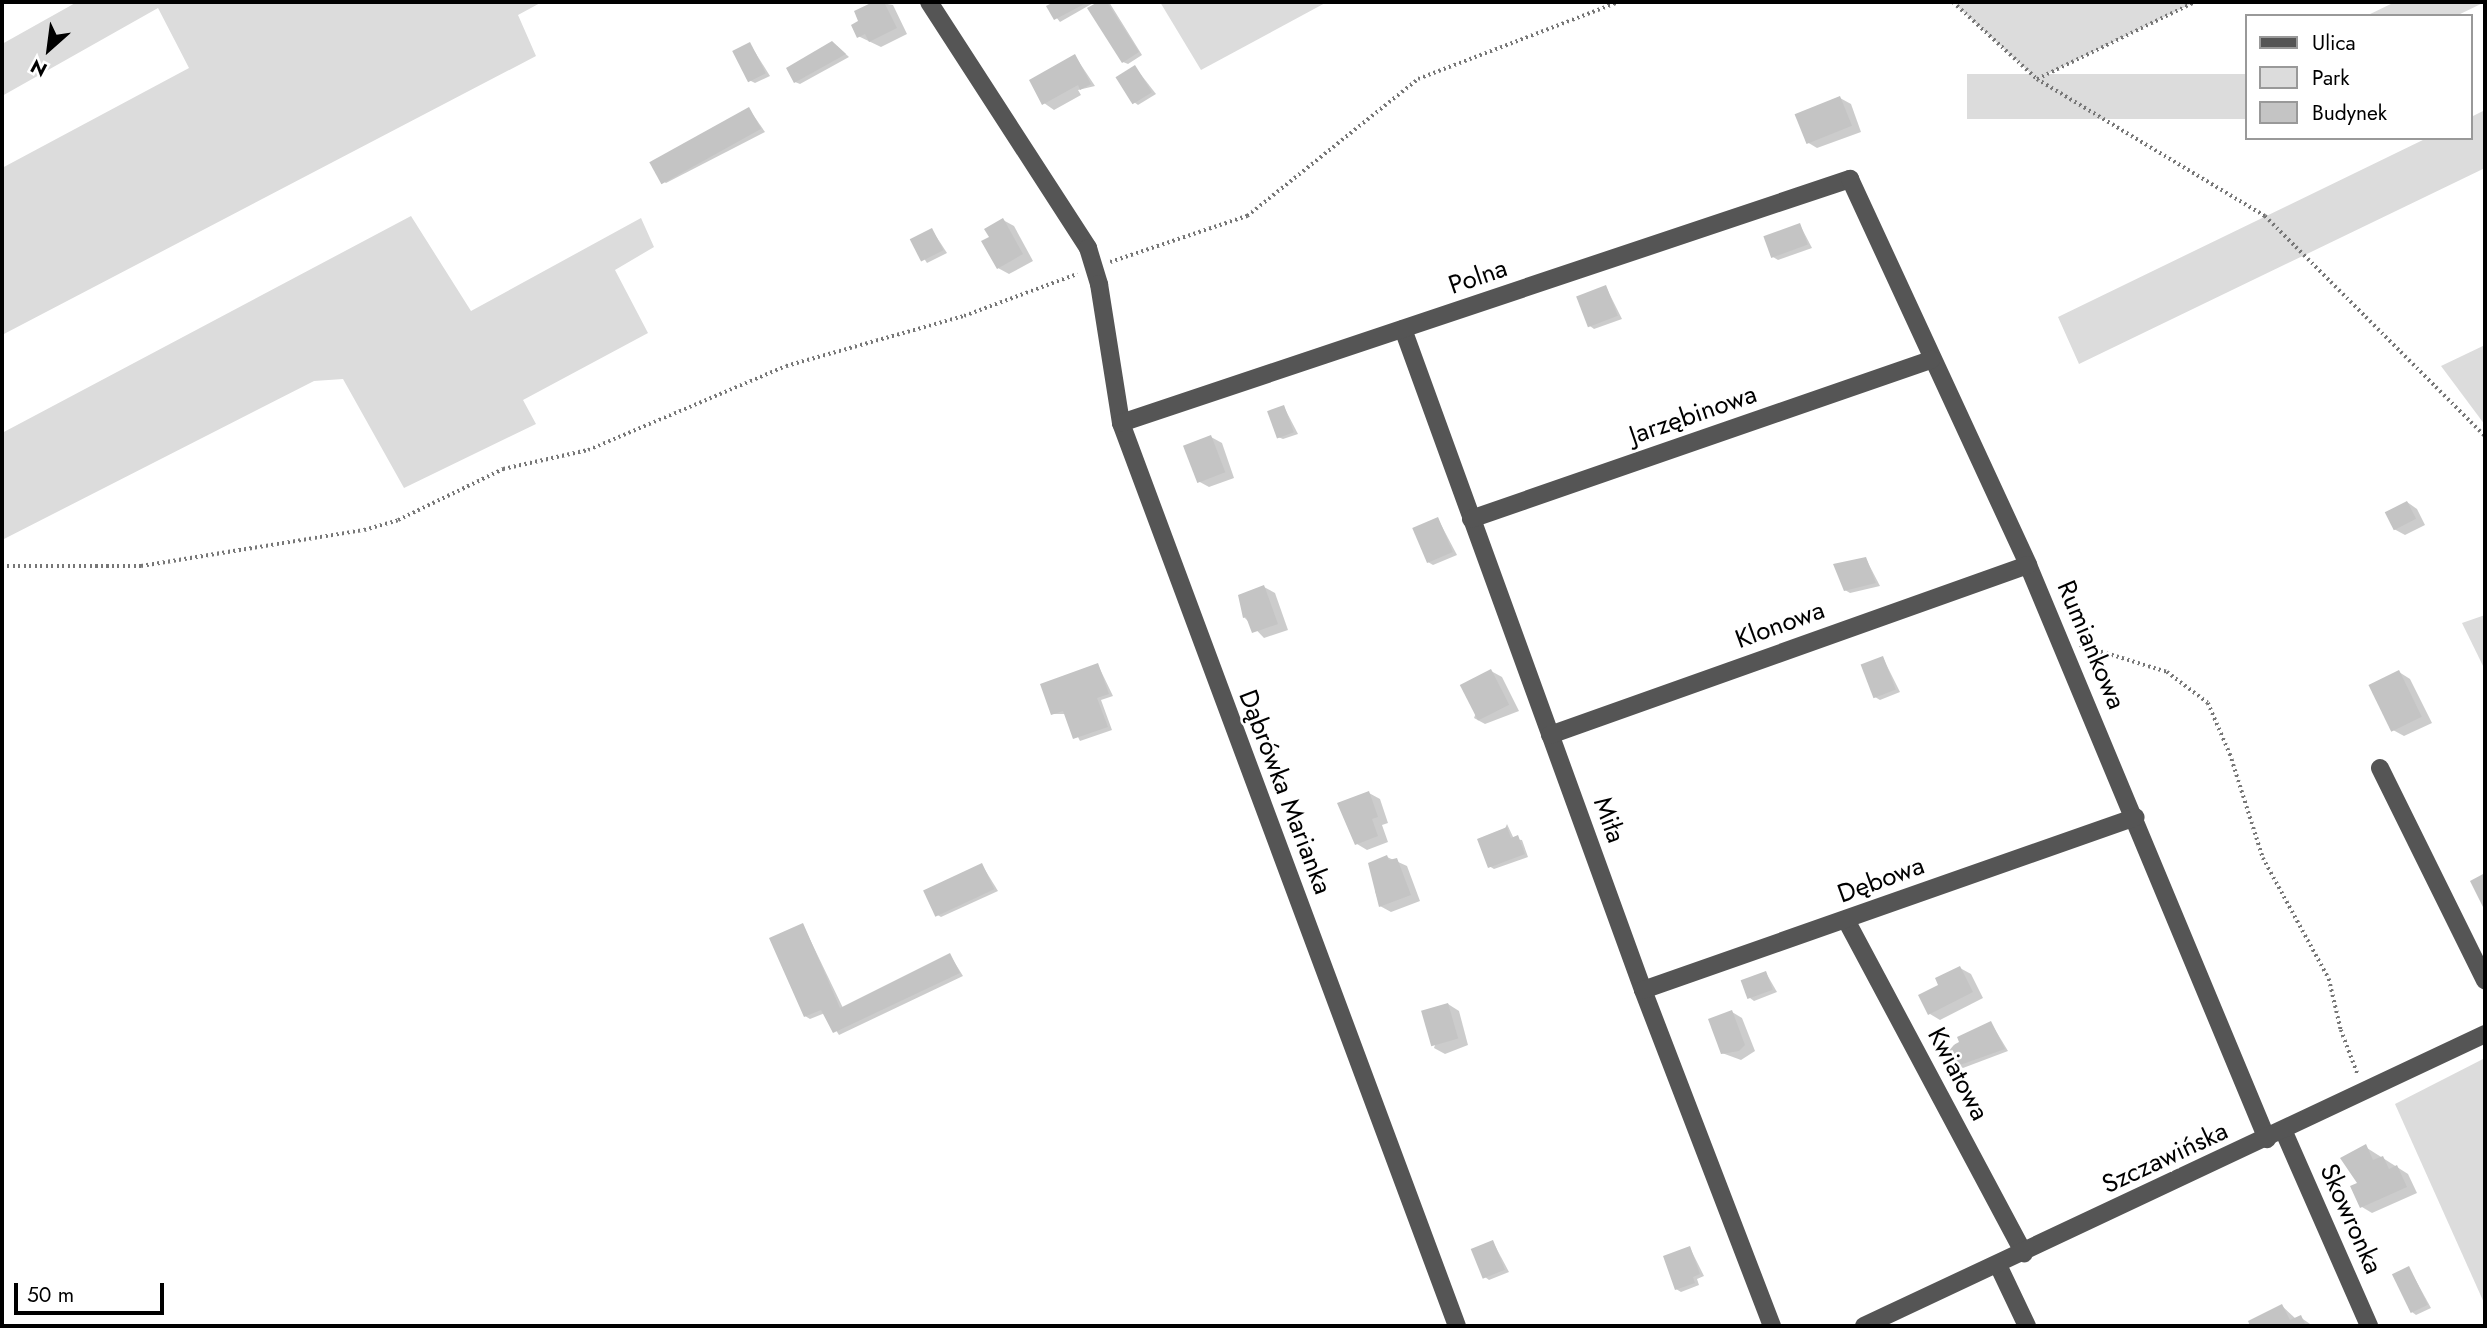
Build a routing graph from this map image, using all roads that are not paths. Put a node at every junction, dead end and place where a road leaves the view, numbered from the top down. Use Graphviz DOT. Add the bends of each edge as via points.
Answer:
graph roads {
  1 [pos="929,2"];
  2 [pos="1850,179"];
  3 [pos="1403,329"];
  4 [pos="1931,360"];
  5 [pos="1121,423"];
  6 [pos="1471,519"];
  7 [pos="2028,565"];
  8 [pos="1550,735"];
  9 [pos="2380,768"];
  10 [pos="2136,817"];
  11 [pos="1846,920"];
  12 [pos="2485,980"];
  13 [pos="1643,990"];
  14 [pos="2485,1034"];
  15 [pos="2284,1132"];
  16 [pos="2267,1139"];
  17 [pos="2024,1252"];
  18 [pos="1998,1265"];
  19 [pos="1457,1326"];
  20 [pos="1772,1326"];
  21 [pos="1864,1326"];
  22 [pos="2027,1326"];
  23 [pos="2369,1326"];
  1 -- 5 [label="street, Dąbrówka Marianka" via="1078,228 1095,267"];
  2 -- 3 [label="street, Polna"];
  2 -- 4 [label="street, Rumiankowa"];
  3 -- 5 [label="street, Polna"];
  3 -- 6 [label="street, Miła"];
  4 -- 6 [label="street, Jarzębinowa"];
  4 -- 7 [label="street, Rumiankowa"];
  5 -- 19 [label="street, Dąbrówka Marianka"];
  6 -- 8 [label="street, Miła"];
  7 -- 8 [label="street, Klonowa"];
  7 -- 10 [label="street, Rumiankowa"];
  8 -- 13 [label="street, Miła"];
  9 -- 12 [label="street"];
  10 -- 11 [label="street, Dębowa"];
  10 -- 16 [label="street, Rumiankowa"];
  11 -- 13 [label="street, Dębowa"];
  11 -- 17 [label="street, Kwiatowa"];
  13 -- 20 [label="street, Miła"];
  14 -- 15 [label="street, Szczawińska"];
  15 -- 16 [label="street, Szczawińska"];
  15 -- 23 [label="street, Skowronka"];
  16 -- 17 [label="street, Szczawińska"];
  17 -- 18 [label="street, Szczawińska"];
  18 -- 21 [label="street, Szczawińska"];
  18 -- 22 [label="street"];
}
